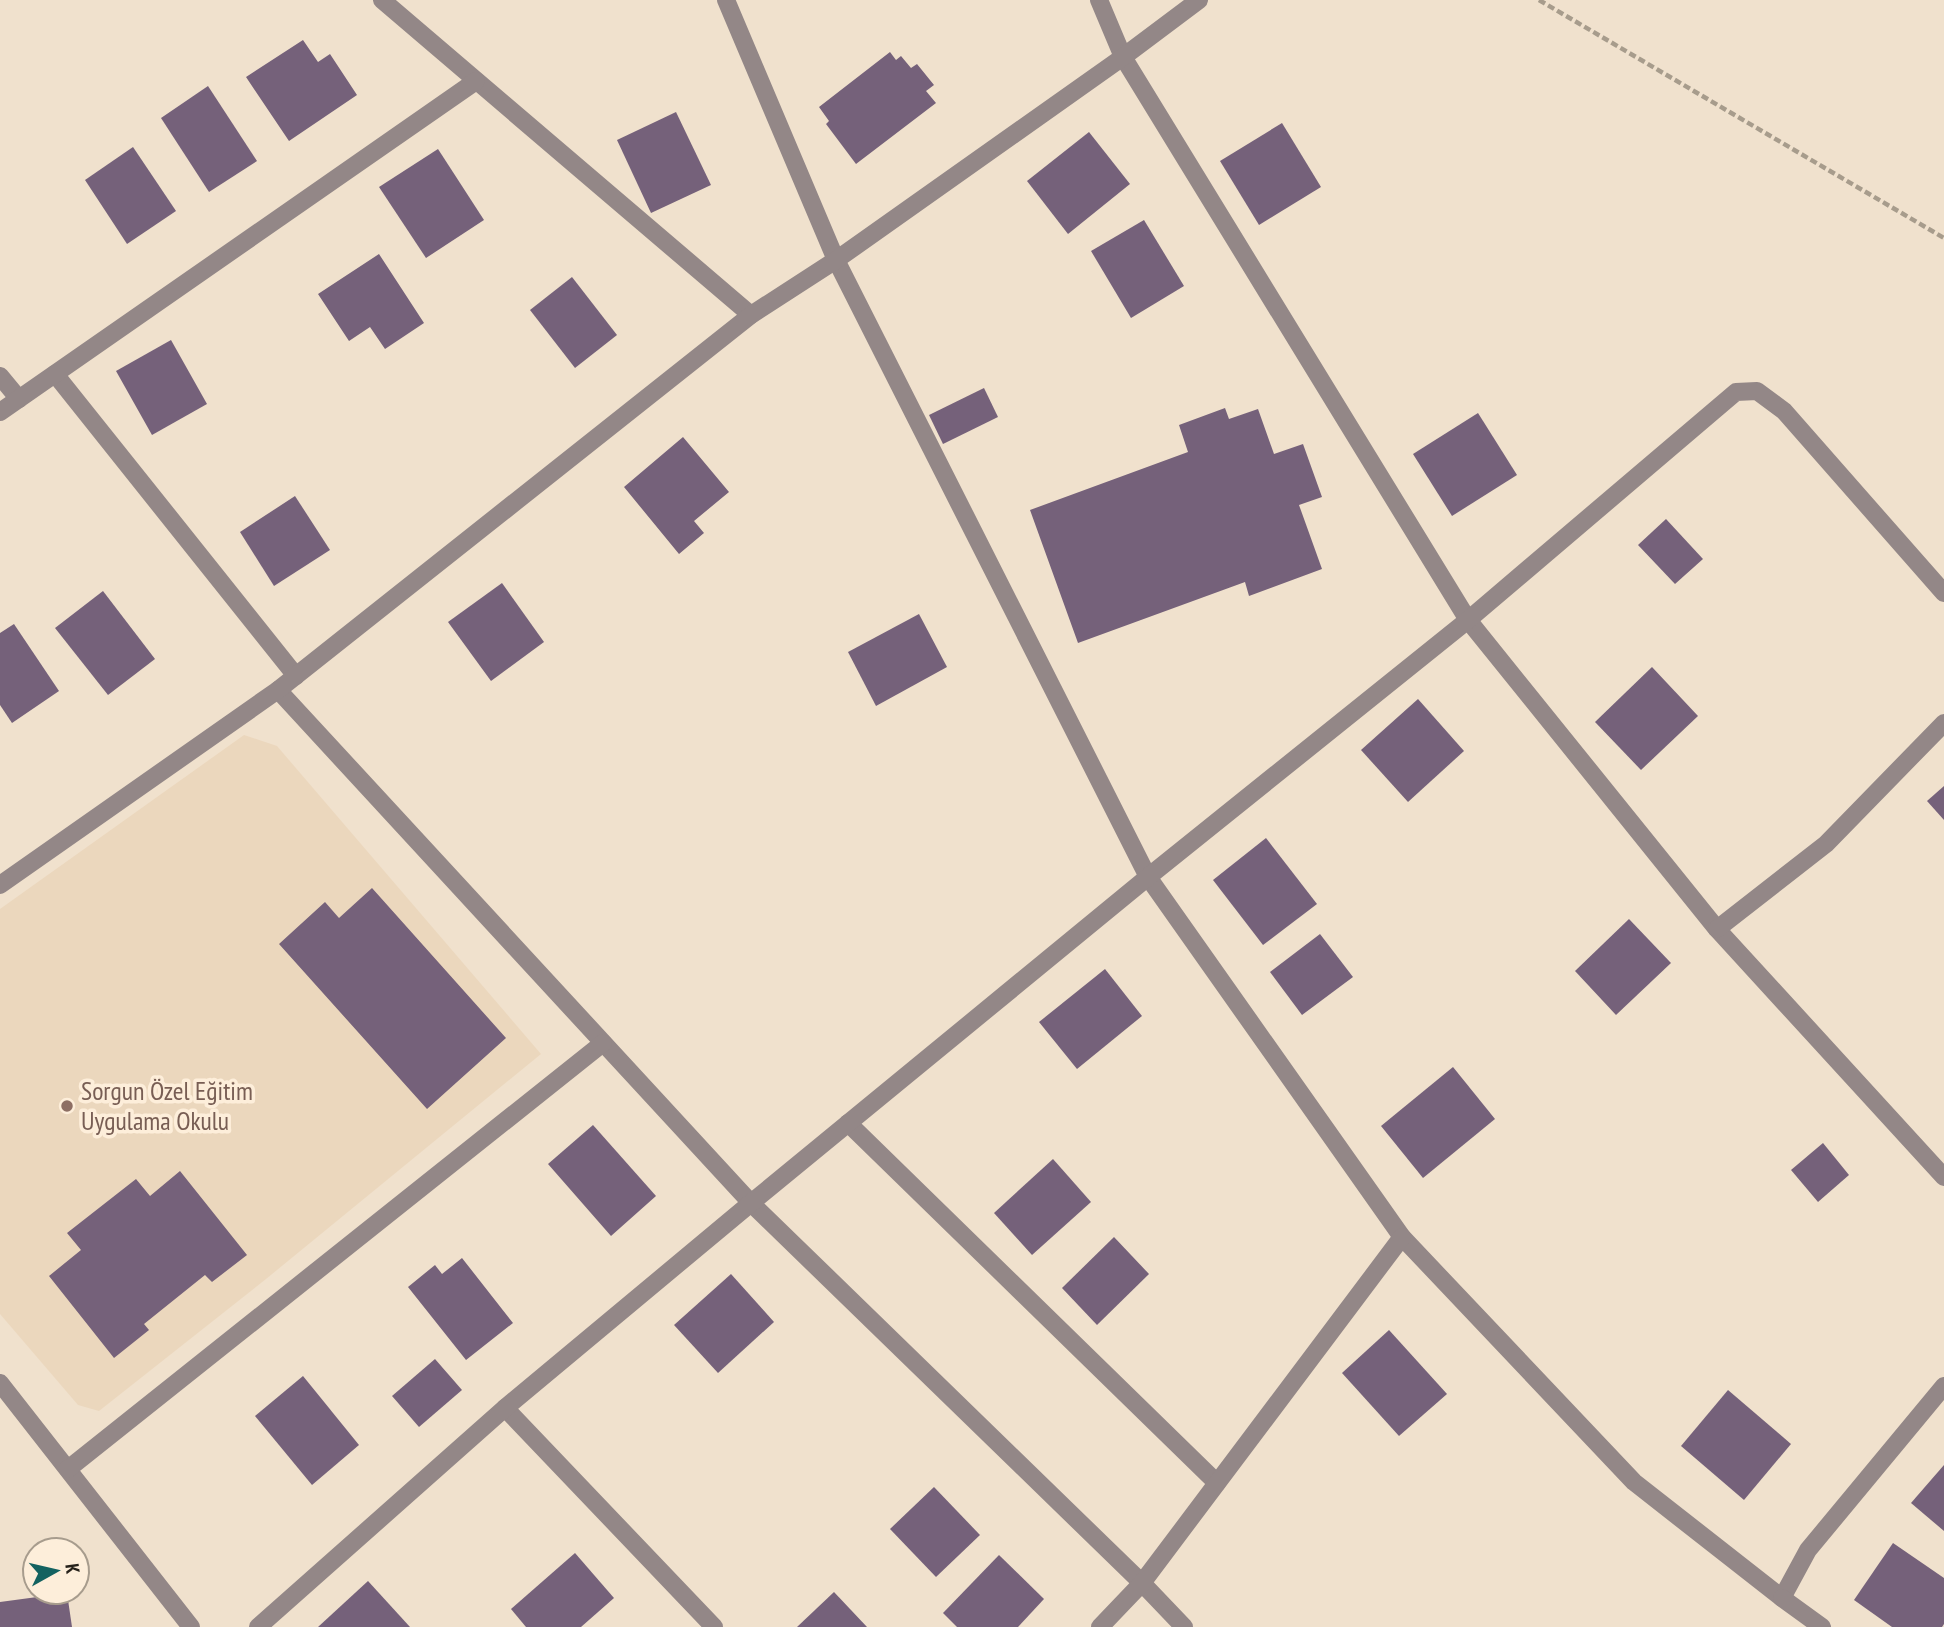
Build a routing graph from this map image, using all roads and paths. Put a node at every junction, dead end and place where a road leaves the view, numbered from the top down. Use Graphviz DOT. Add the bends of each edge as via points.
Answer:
graph roads {
  1 [pos="382,0"];
  2 [pos="726,0"];
  3 [pos="1098,0"];
  4 [pos="1199,0"];
  5 [pos="1539,0"];
  6 [pos="1123,57"];
  7 [pos="476,80"];
  8 [pos="1944,238"];
  9 [pos="836,260"];
  10 [pos="751,315"];
  11 [pos="55,374"];
  12 [pos="0,376"];
  13 [pos="19,399"];
  14 [pos="0,412"];
  15 [pos="1944,593"];
  16 [pos="1468,620"];
  17 [pos="296,676"];
  18 [pos="278,690"];
  19 [pos="1944,723"];
  20 [pos="1148,877"];
  21 [pos="0,886"];
  22 [pos="1717,929"];
  23 [pos="603,1043"];
  24 [pos="848,1123"];
  25 [pos="1944,1177"];
  26 [pos="751,1203"];
  27 [pos="1402,1237"];
  28 [pos="0,1382"];
  29 [pos="1944,1386"];
  30 [pos="505,1408"];
  31 [pos="68,1469"];
  32 [pos="1217,1483"];
  33 [pos="1142,1583"];
  34 [pos="1782,1598"];
  35 [pos="191,1627"];
  36 [pos="258,1627"];
  37 [pos="714,1627"];
  38 [pos="1100,1627"];
  39 [pos="1184,1627"];
  40 [pos="1822,1627"];
  1 -- 7 [label="street"];
  2 -- 9 [label="street"];
  3 -- 6 [label="street"];
  4 -- 6 [label="street"];
  5 -- 8 [label="path"];
  6 -- 9 [label="street"];
  6 -- 16 [label="street"];
  7 -- 10 [label="street"];
  7 -- 11 [label="street"];
  9 -- 10 [label="street"];
  9 -- 20 [label="street"];
  10 -- 17 [label="street"];
  11 -- 13 [label="street"];
  11 -- 17 [label="street"];
  12 -- 13 [label="street"];
  13 -- 14 [label="street"];
  15 -- 16 [label="street" via="1784,411 1757,391 1736,393"];
  16 -- 20 [label="street"];
  16 -- 22 [label="street"];
  17 -- 18 [label="street"];
  18 -- 21 [label="street"];
  18 -- 23 [label="street"];
  19 -- 22 [label="street" via="1826,845"];
  20 -- 24 [label="street"];
  20 -- 27 [label="street"];
  22 -- 25 [label="street"];
  23 -- 26 [label="street"];
  23 -- 31 [label="street"];
  24 -- 26 [label="street"];
  24 -- 32 [label="street"];
  26 -- 30 [label="street"];
  26 -- 33 [label="street"];
  27 -- 32 [label="street"];
  27 -- 34 [label="street" via="1634,1482"];
  28 -- 31 [label="street"];
  29 -- 34 [label="street" via="1808,1550"];
  30 -- 36 [label="street"];
  30 -- 37 [label="street"];
  31 -- 35 [label="street"];
  32 -- 33 [label="street"];
  33 -- 38 [label="street"];
  33 -- 39 [label="street"];
  34 -- 40 [label="street"];
}
